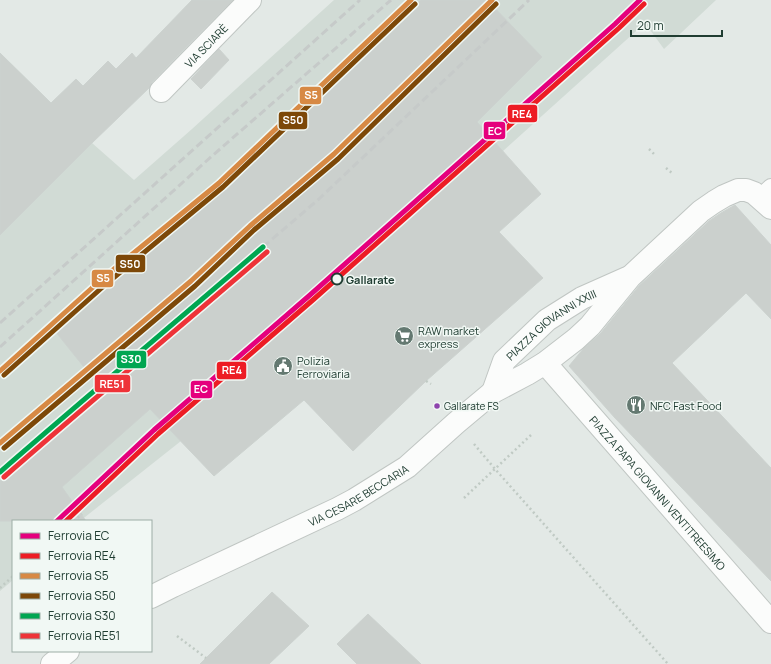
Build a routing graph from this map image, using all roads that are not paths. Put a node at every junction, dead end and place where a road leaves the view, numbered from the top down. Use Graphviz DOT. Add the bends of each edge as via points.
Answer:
graph roads {
  1 [pos="250,0"];
  2 [pos="161,91"];
  3 [pos="767,197"];
  4 [pos="630,277"];
  5 [pos="545,362"];
  6 [pos="493,392"];
  7 [pos="152,596"];
  8 [pos="771,622"];
  9 [pos="67,652"];
  10 [pos="52,664"];
  1 -- 2 [label="street, VIA SCIARÈ"];
  3 -- 4 [label="street, PIAZZA GIOVANNI XXIII" via="746,190 738,190 724,196 701,212"];
  4 -- 5 [label="street, PIAZZA GIOVANNI XXIII" via="590,326"];
  4 -- 6 [label="street, PIAZZA GIOVANNI XXIII" via="582,298 547,320 504,361"];
  5 -- 6 [label="street, VIA CESARE BECCARIA"];
  5 -- 8 [label="street, PIAZZA PAPA GIOVANNI VENTITREESIMO"];
  6 -- 7 [label="street, VIA CESARE BECCARIA" via="407,467 354,500"];
  9 -- 10 [label="street"];
}
